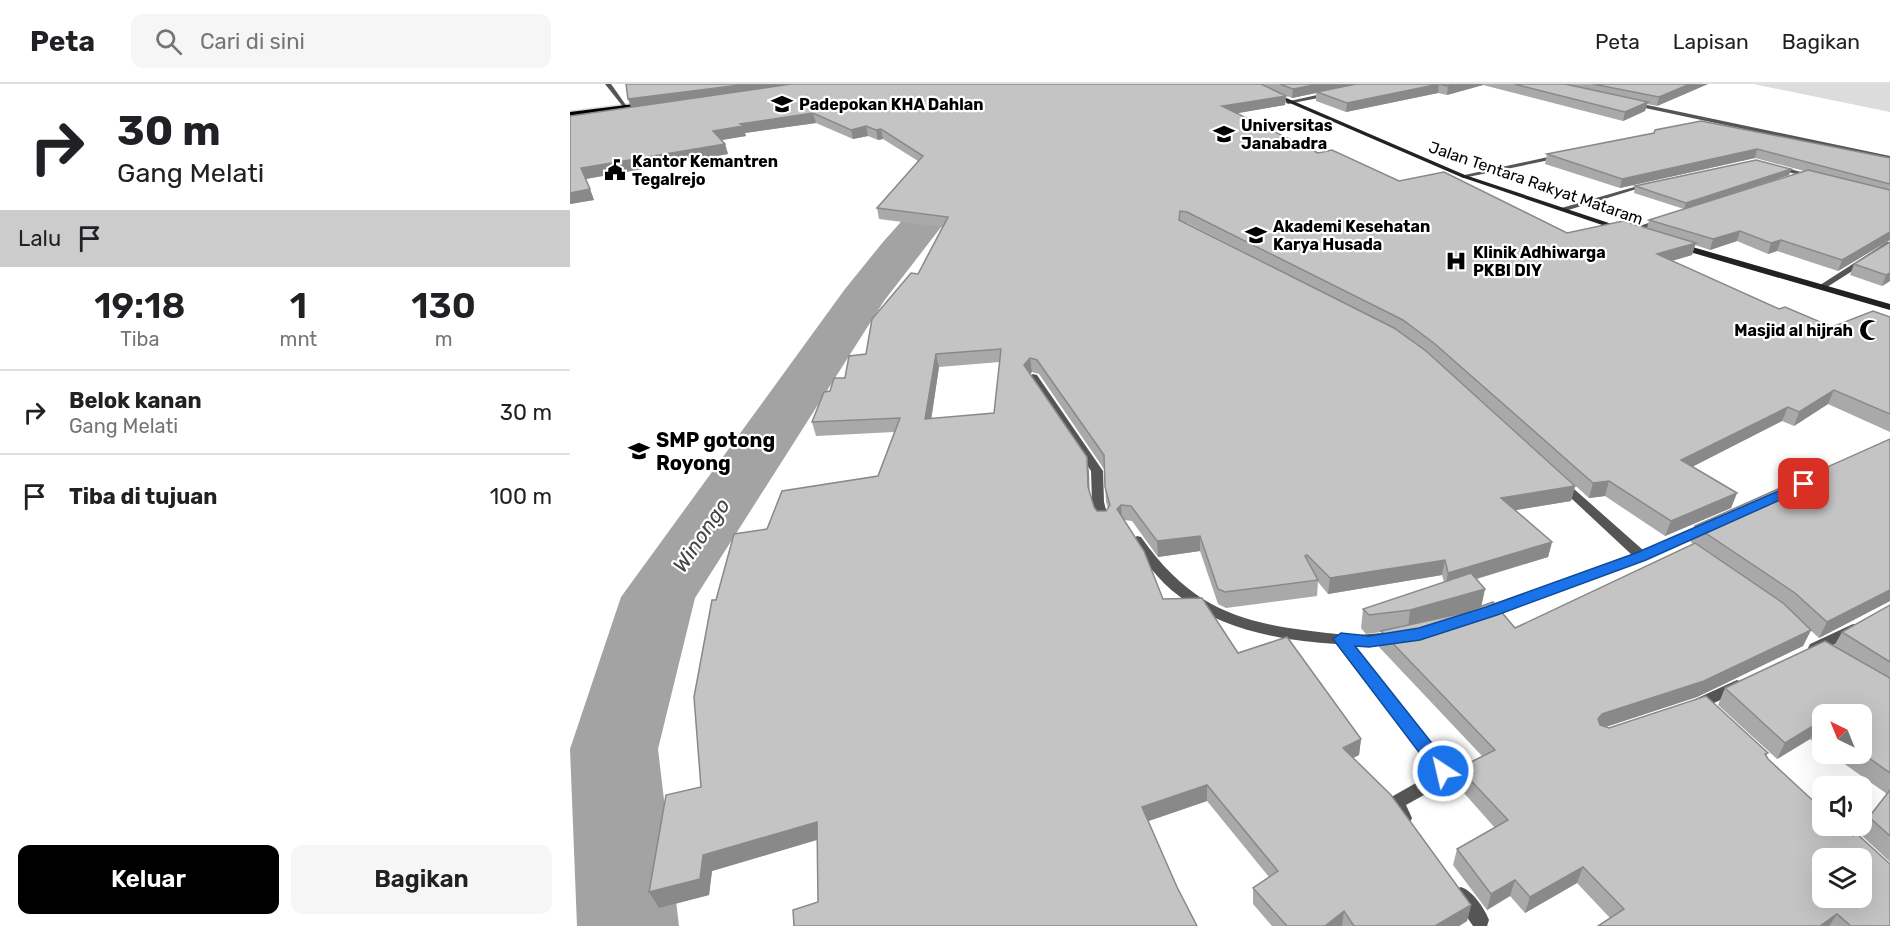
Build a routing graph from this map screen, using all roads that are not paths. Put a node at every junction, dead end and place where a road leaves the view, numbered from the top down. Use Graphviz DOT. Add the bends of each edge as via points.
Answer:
graph roads {
  1 [pos="608,84"];
  2 [pos="1249,84"];
  3 [pos="1338,93"];
  4 [pos="1288,102"];
  5 [pos="1630,104"];
  6 [pos="626,107"];
  7 [pos="570,114"];
  8 [pos="570,121"];
  9 [pos="1567,155"];
  10 [pos="1890,158"];
  11 [pos="1770,165"];
  12 [pos="1804,175"];
  13 [pos="1463,176"];
  14 [pos="1794,179"];
  15 [pos="1826,180"];
  16 [pos="1655,183"];
  17 [pos="1562,209"];
  18 [pos="1675,216"];
  19 [pos="1629,231"];
  20 [pos="1649,237"];
  21 [pos="1670,243"];
  22 [pos="1890,244"];
  23 [pos="1821,287"];
  24 [pos="1890,308"];
  25 [pos="1034,377"];
  26 [pos="1555,477"];
  27 [pos="1103,521"];
  28 [pos="1719,522"];
  29 [pos="1126,525"];
  30 [pos="1676,540"];
  31 [pos="1694,553"];
  32 [pos="1641,556"];
  33 [pos="1471,617"];
  34 [pos="1871,619"];
  35 [pos="1410,635"];
  36 [pos="1803,636"];
  37 [pos="1341,639"];
  38 [pos="1816,647"];
  39 [pos="1797,657"];
  40 [pos="1835,659"];
  41 [pos="1755,677"];
  42 [pos="1680,710"];
  43 [pos="1411,827"];
  44 [pos="1452,883"];
  45 [pos="1480,920"];
  1 -- 6 [label="street"];
  2 -- 4 [label="street, Jalan Tentara Rakyat Mataram"];
  3 -- 4 [label="street"];
  4 -- 13 [label="street, Jalan Tentara Rakyat Mataram"];
  5 -- 10 [label="street"];
  6 -- 7 [label="main road"];
  6 -- 8 [label="main road" via="660,106"];
  9 -- 13 [label="street"];
  11 -- 12 [label="street"];
  12 -- 14 [label="street"];
  12 -- 15 [label="street"];
  13 -- 17 [label="street, Jalan Tentara Rakyat Mataram"];
  16 -- 17 [label="street"];
  17 -- 19 [label="street, Jalan Tentara Rakyat Mataram"];
  18 -- 19 [label="street"];
  19 -- 20 [label="street, Jalan Tentara Rakyat Mataram"];
  21 -- 23 [label="street"];
  22 -- 23 [label="street"];
  23 -- 24 [label="street"];
  25 -- 27 [label="street" via="1097,471"];
  26 -- 32 [label="street"];
  28 -- 30 [label="street"];
  29 -- 37 [label="street" via="1178,590 1200,605 1256,626"];
  30 -- 31 [label="street"];
  30 -- 32 [label="street"];
  32 -- 33 [label="street"];
  34 -- 38 [label="street"];
  35 -- 37 [label="street" via="1369,642"];
  36 -- 38 [label="street"];
  37 -- 43 [label="street" via="1443,771 1436,780 1399,801 1397,808"];
  38 -- 39 [label="street"];
  38 -- 40 [label="street"];
  41 -- 42 [label="street" via="1707,707"];
  44 -- 45 [label="street"];
}
